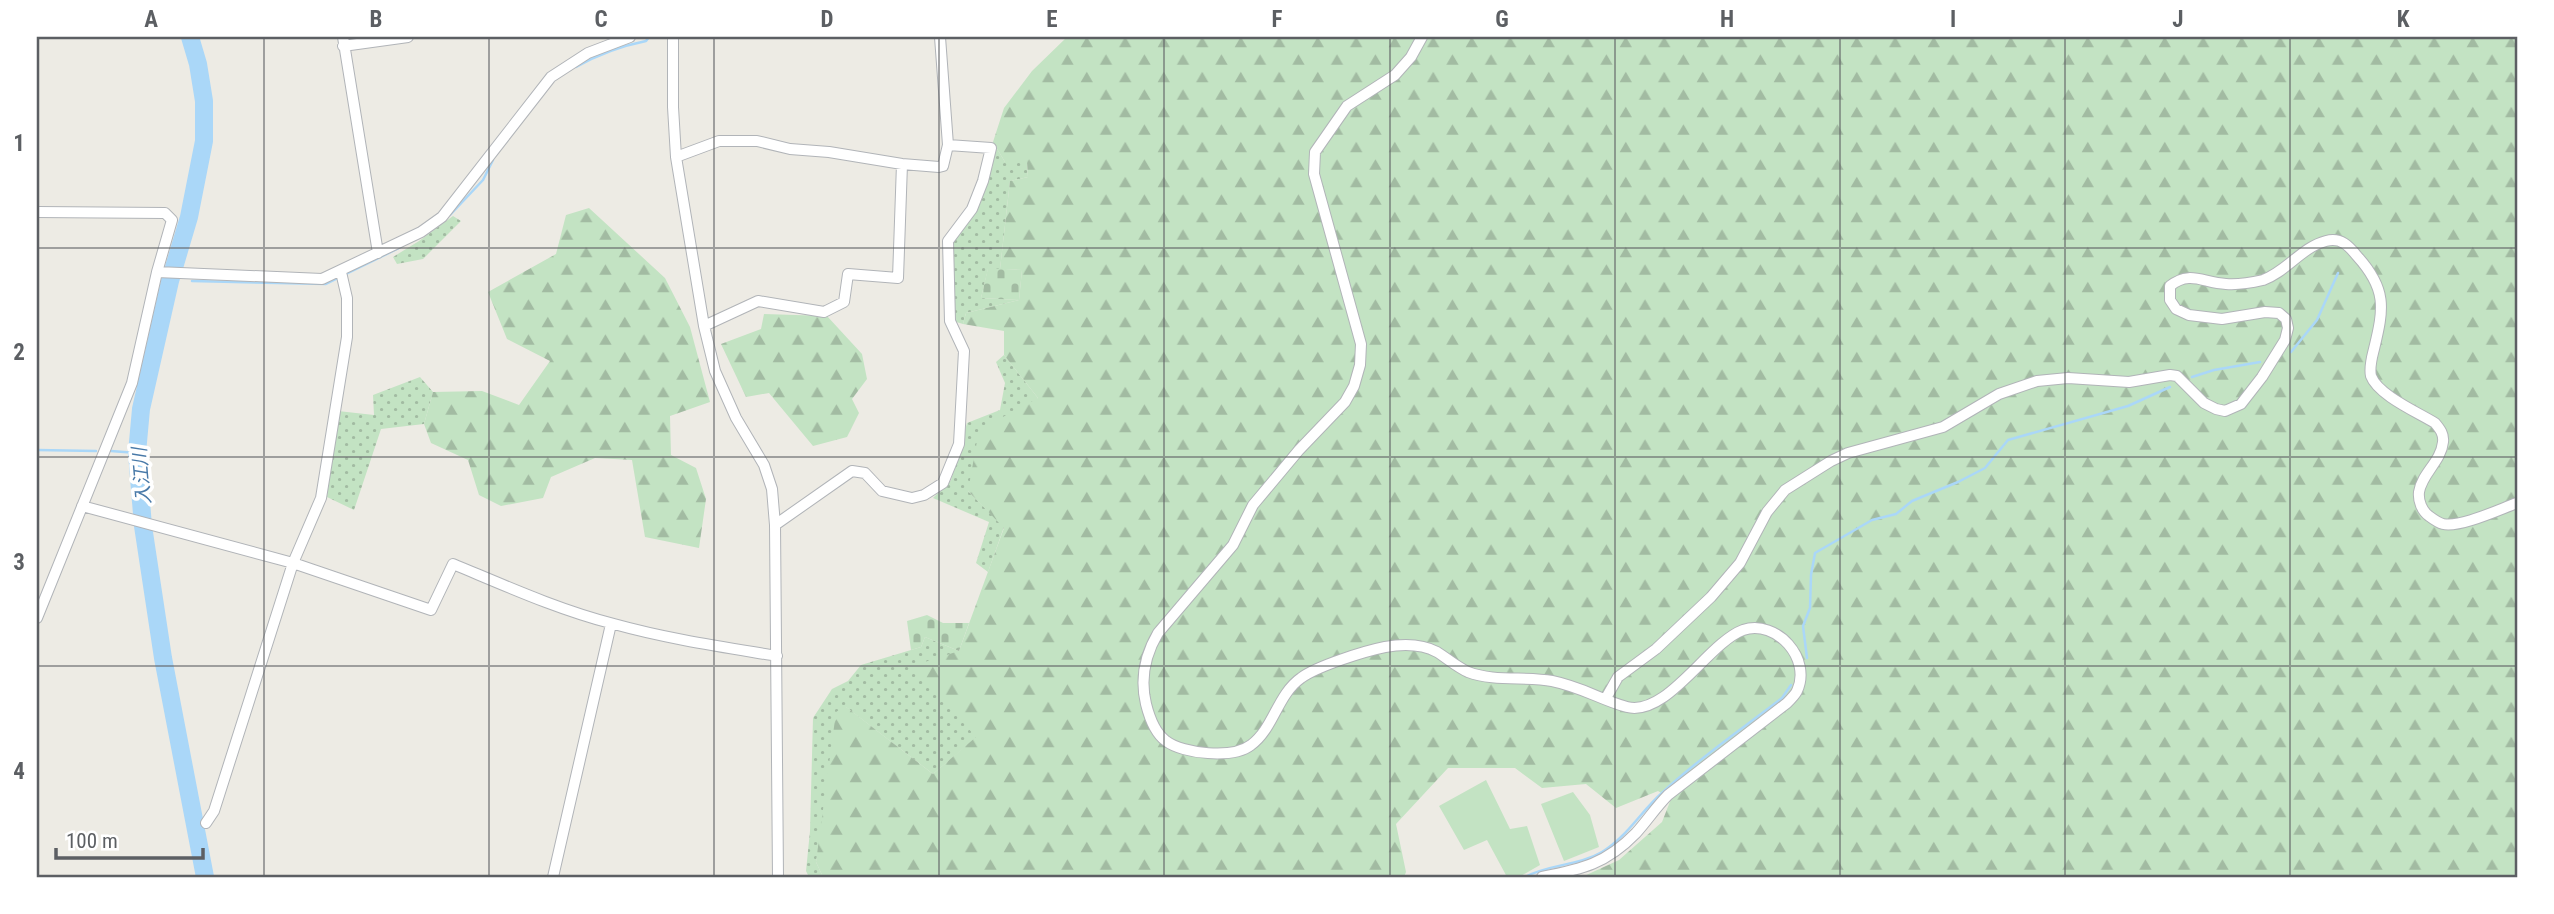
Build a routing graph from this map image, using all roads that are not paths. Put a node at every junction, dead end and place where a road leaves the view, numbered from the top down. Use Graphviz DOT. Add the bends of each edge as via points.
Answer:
graph roads {
  1 [pos="408,37"];
  2 [pos="630,37"];
  3 [pos="673,37"];
  4 [pos="940,37"];
  5 [pos="1422,37"];
  6 [pos="343,41"];
  7 [pos="948,145"];
  8 [pos="676,157"];
  9 [pos="902,164"];
  10 [pos="37,212"];
  11 [pos="378,253"];
  12 [pos="160,272"];
  13 [pos="342,278"];
  14 [pos="704,326"];
  15 [pos="2517,503"];
  16 [pos="82,506"];
  17 [pos="775,525"];
  18 [pos="293,563"];
  19 [pos="37,618"];
  20 [pos="611,624"];
  21 [pos="777,656"];
  22 [pos="1606,698"];
  23 [pos="206,823"];
  24 [pos="553,877"];
  25 [pos="778,877"];
  26 [pos="1542,877"];
  1 -- 6 [label="street"];
  2 -- 11 [label="street" via="588,53 551,77 442,217"];
  3 -- 8 [label="street"];
  4 -- 7 [label="street"];
  5 -- 22 [label="street" via="1395,75 1347,106 1315,152 1314,174 1361,344 1354,386 1253,505 1233,545 1158,633 1144,668 1147,707 1158,734 1181,749 1243,750 1262,735 1281,699 1300,678 1384,647 1402,645 1435,651 1480,675 1549,681"];
  6 -- 11 [label="street"];
  7 -- 9 [label="street" via="943,166"];
  7 -- 17 [label="street" via="991,148 972,209 948,241 950,321 964,351 959,444 943,483 912,498 883,491 865,473 852,471"];
  8 -- 9 [label="street" via="719,141 757,141"];
  8 -- 14 [label="street"];
  9 -- 14 [label="street" via="898,278 848,274 844,302 824,312 758,301"];
  10 -- 12 [label="street" via="165,213 172,226"];
  11 -- 13 [label="street"];
  12 -- 13 [label="street"];
  12 -- 16 [label="street" via="132,383"];
  13 -- 18 [label="street" via="347,337 325,484"];
  14 -- 17 [label="street" via="715,371 764,465 772,489"];
  15 -- 22 [label="street" via="2455,524 2442,524 2425,514 2419,492 2441,453 2441,430 2380,389 2371,375 2382,293 2370,270 2346,243 2323,241 2263,279 2232,285 2189,277 2170,286 2170,300 2176,309 2189,314 2222,319 2265,312 2286,319 2285,340 2235,408 2225,411 2204,403 2177,376 2170,375 2129,382 2037,381 1999,394 1943,427 1839,457 1785,490 1718,588 1656,649 1618,677"];
  16 -- 18 [label="street"];
  16 -- 19 [label="street"];
  17 -- 21 [label="street"];
  18 -- 20 [label="street" via="431,610 453,564"];
  18 -- 23 [label="street" via="214,811"];
  20 -- 21 [label="street"];
  20 -- 24 [label="street"];
  21 -- 25 [label="street"];
  22 -- 26 [label="street" via="1629,708 1658,701 1744,630 1773,631 1785,639 1799,666 1797,692 1787,704 1668,795 1609,855 1588,867"];
}
